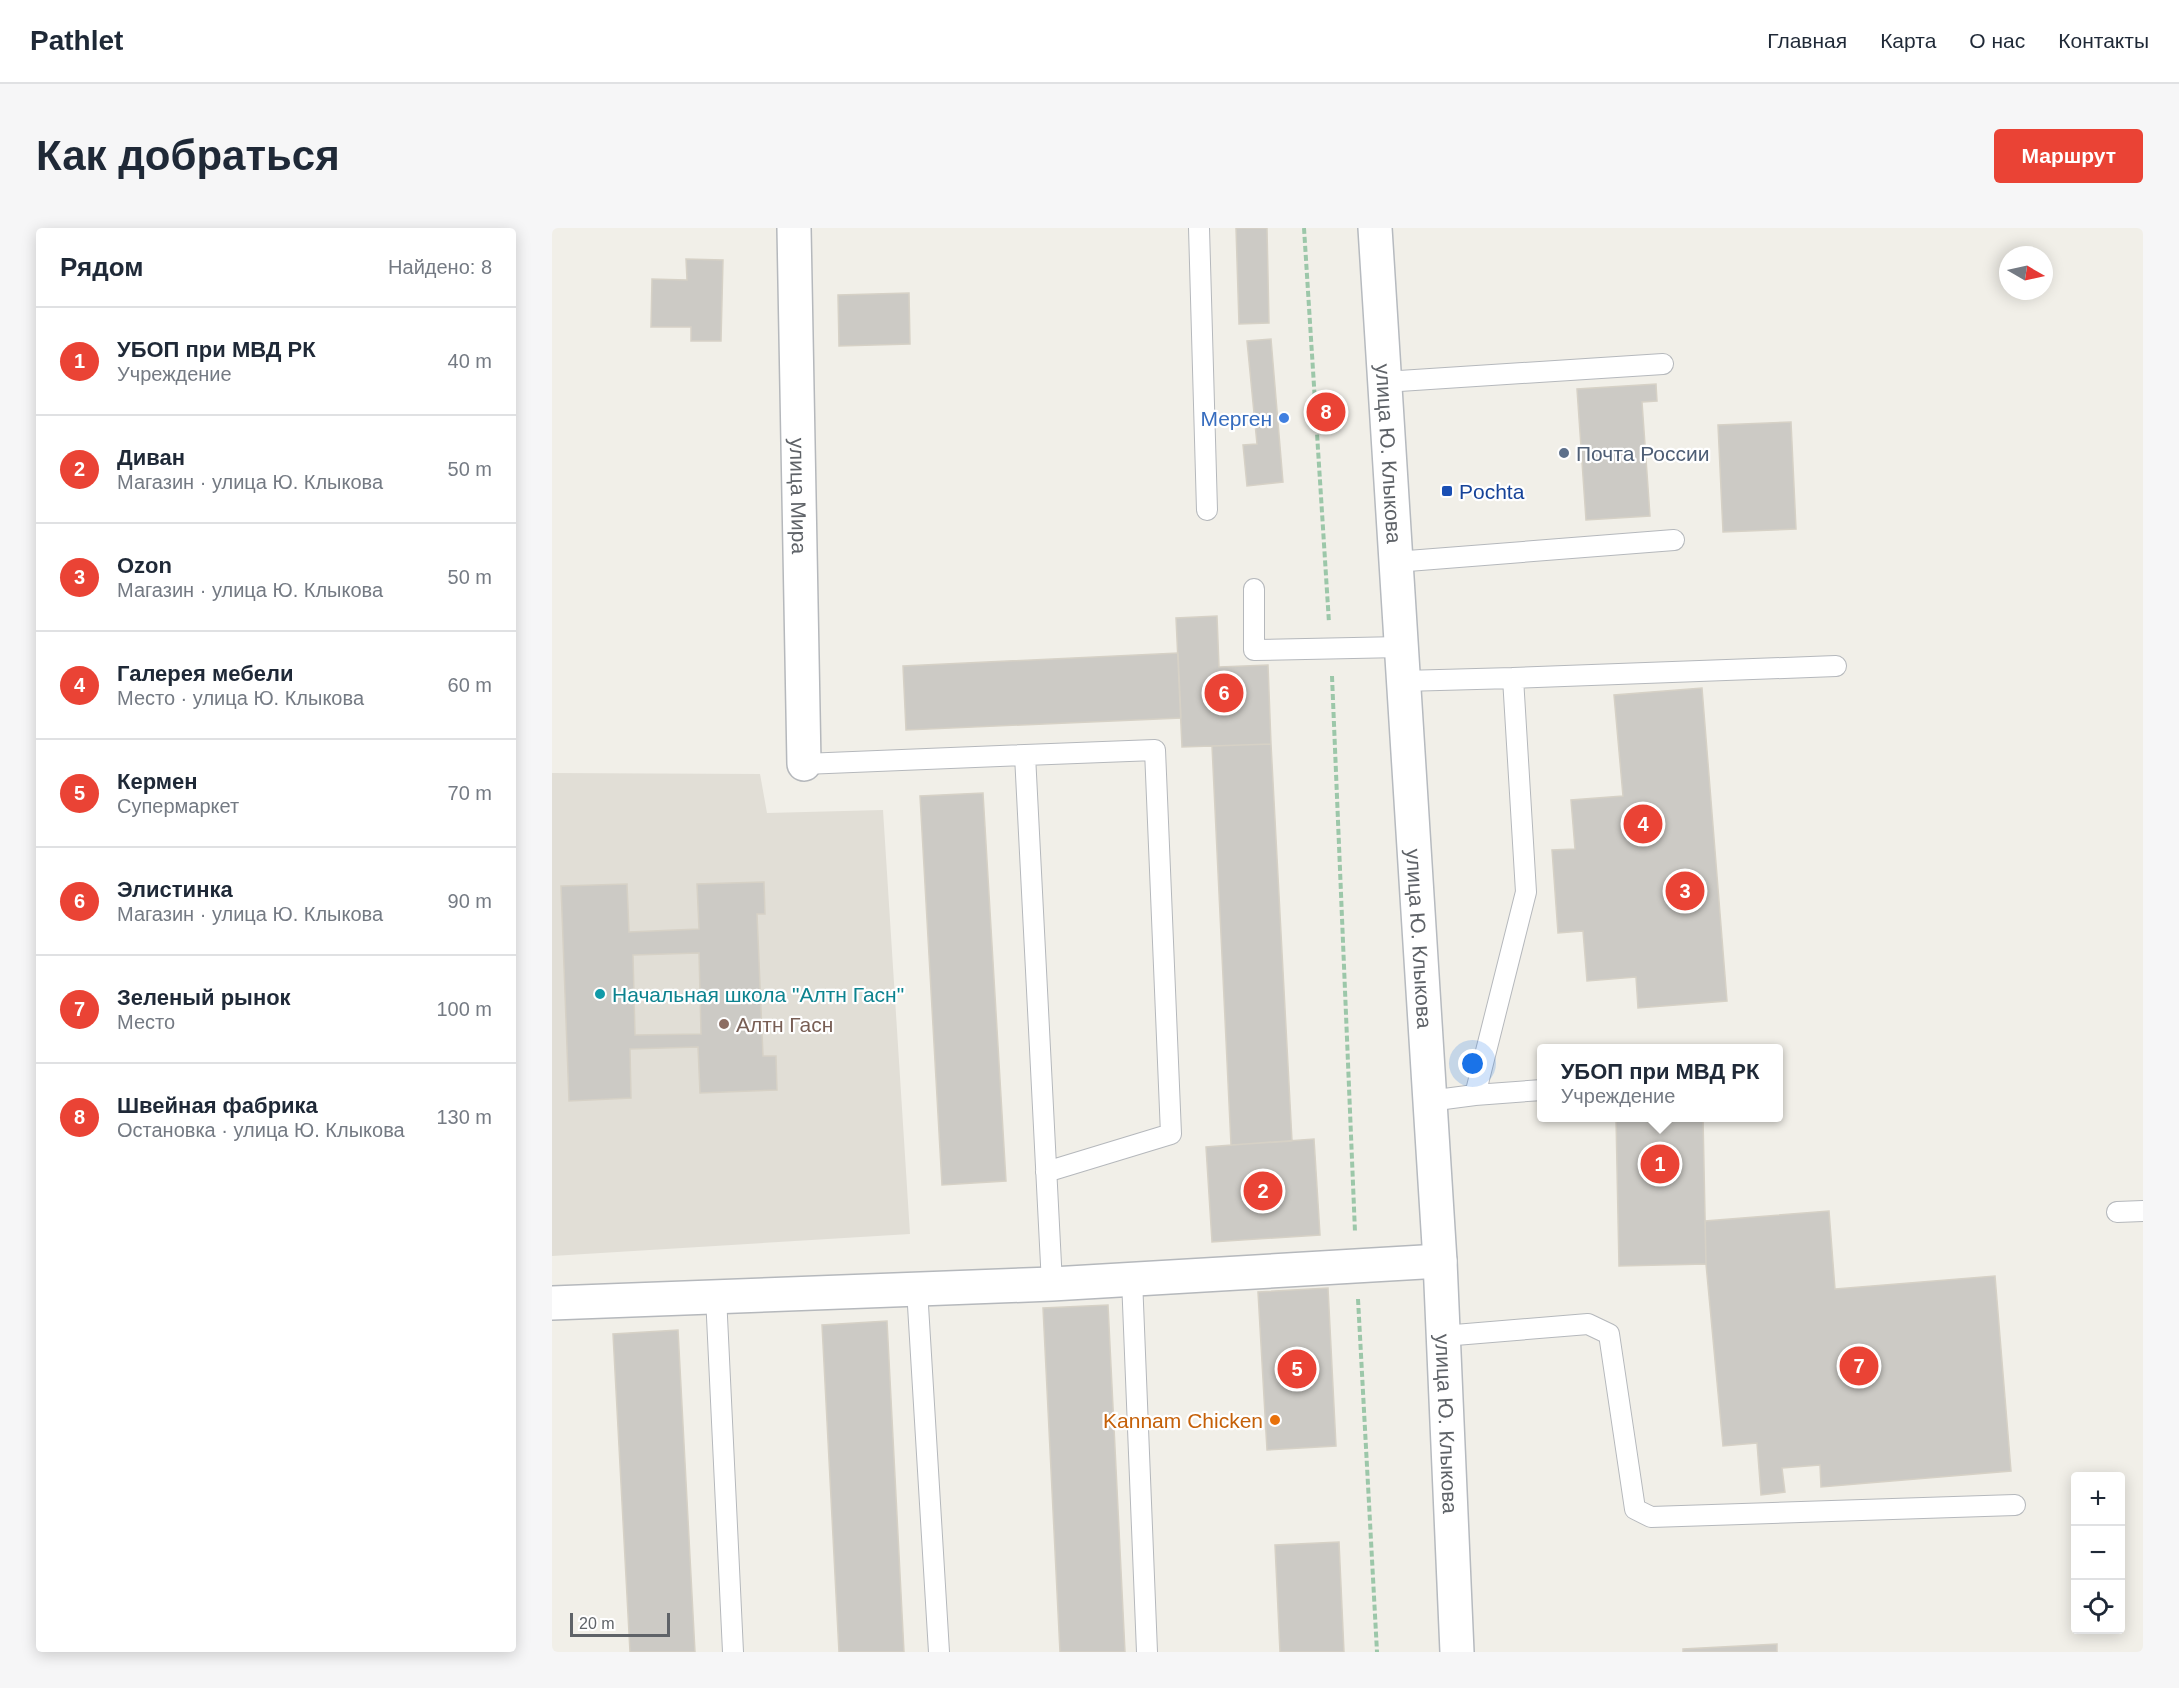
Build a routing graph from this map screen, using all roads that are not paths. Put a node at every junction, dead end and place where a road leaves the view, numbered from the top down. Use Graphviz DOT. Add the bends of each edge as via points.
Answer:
graph roads {
  1 [pos="794,228"];
  2 [pos="1199,228"];
  3 [pos="1374,228"];
  4 [pos="1663,363"];
  5 [pos="1384,382"];
  6 [pos="1207,510"];
  7 [pos="1674,540"];
  8 [pos="1395,562"];
  9 [pos="1254,589"];
  10 [pos="1401,647"];
  11 [pos="1836,666"];
  12 [pos="1513,678"];
  13 [pos="1403,681"];
  14 [pos="1025,755"];
  15 [pos="804,764"];
  16 [pos="1537,1090"];
  17 [pos="1475,1095"];
  18 [pos="1429,1101"];
  19 [pos="1046,1172"];
  20 [pos="2143,1211"];
  21 [pos="2117,1212"];
  22 [pos="1440,1261"];
  23 [pos="1132,1279"];
  24 [pos="1052,1284"];
  25 [pos="917,1289"];
  26 [pos="716,1296"];
  27 [pos="552,1303"];
  28 [pos="1443,1336"];
  29 [pos="2015,1505"];
  30 [pos="733,1652"];
  31 [pos="939,1652"];
  32 [pos="1147,1652"];
  33 [pos="1457,1652"];
  1 -- 15 [label="main road, улица Мира"];
  2 -- 6 [label="lane"];
  3 -- 5 [label="main road, улица Ю. Клыкова"];
  4 -- 5 [label="lane"];
  5 -- 8 [label="main road, улица Ю. Клыкова"];
  7 -- 8 [label="lane"];
  8 -- 10 [label="main road, улица Ю. Клыкова"];
  9 -- 10 [label="lane" via="1254,650"];
  10 -- 13 [label="main road, улица Ю. Клыкова"];
  11 -- 12 [label="lane"];
  12 -- 13 [label="lane"];
  12 -- 17 [label="lane" via="1526,892"];
  13 -- 18 [label="main road, улица Ю. Клыкова"];
  14 -- 15 [label="lane"];
  14 -- 19 [label="lane"];
  14 -- 19 [label="lane" via="1155,750 1171,1134"];
  16 -- 17 [label="lane"];
  17 -- 18 [label="lane"];
  18 -- 22 [label="main road, улица Ю. Клыкова"];
  19 -- 24 [label="lane"];
  20 -- 21 [label="lane"];
  22 -- 23 [label="main road"];
  22 -- 28 [label="main road, улица Ю. Клыкова"];
  23 -- 24 [label="main road"];
  23 -- 32 [label="lane"];
  24 -- 25 [label="main road"];
  25 -- 26 [label="main road"];
  25 -- 31 [label="lane"];
  26 -- 27 [label="main road"];
  26 -- 30 [label="lane"];
  28 -- 29 [label="lane" via="1588,1324 1609,1334 1635,1509 1651,1517"];
  28 -- 33 [label="main road, улица Ю. Клыкова"];
}
